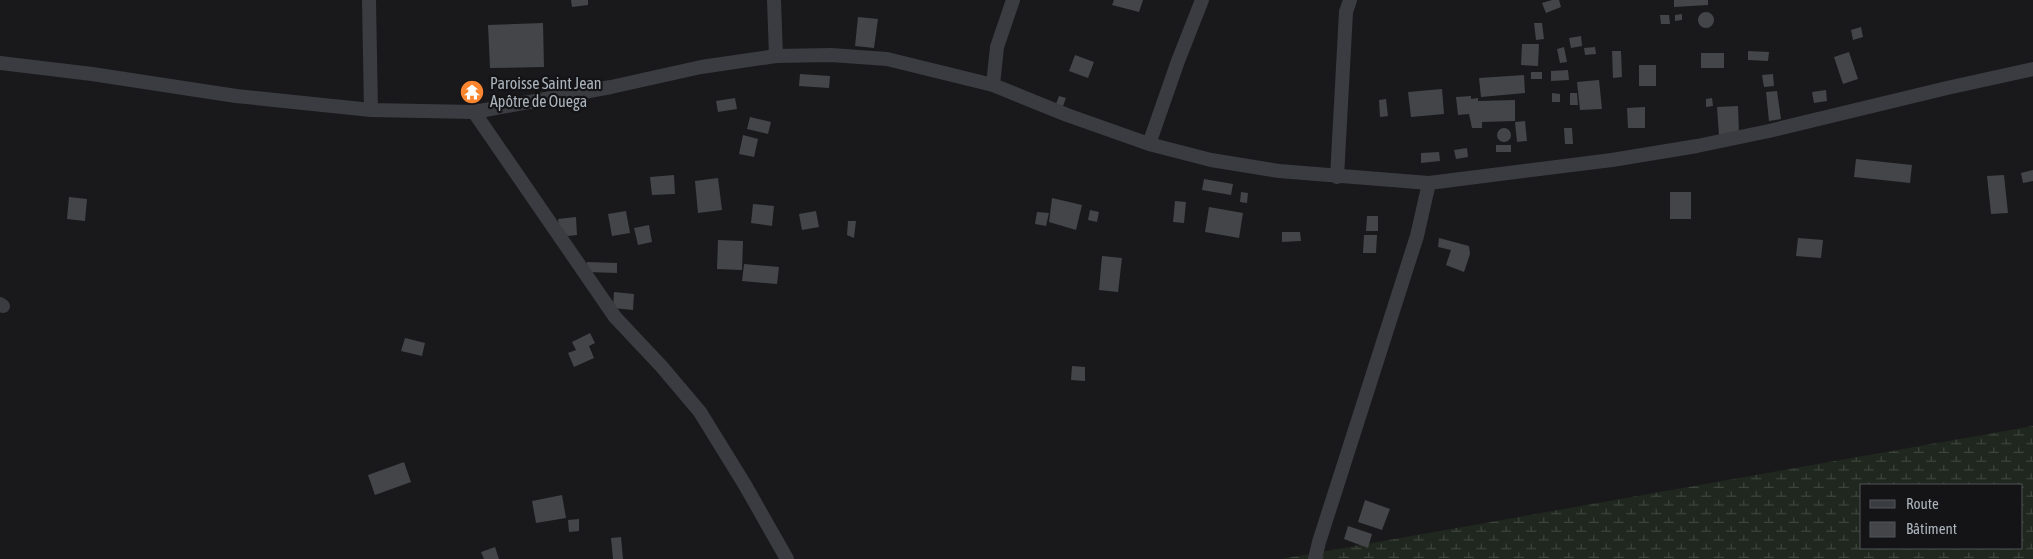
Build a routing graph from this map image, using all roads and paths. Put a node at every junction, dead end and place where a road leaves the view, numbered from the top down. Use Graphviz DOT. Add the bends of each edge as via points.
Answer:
graph roads {
  1 [pos="369,0"];
  2 [pos="774,0"];
  3 [pos="1013,0"];
  4 [pos="1202,0"];
  5 [pos="1350,0"];
  6 [pos="776,56"];
  7 [pos="0,63"];
  8 [pos="2033,69"];
  9 [pos="993,85"];
  10 [pos="371,110"];
  11 [pos="474,112"];
  12 [pos="1150,144"];
  13 [pos="1337,177"];
  14 [pos="1429,183"];
  15 [pos="787,559"];
  16 [pos="1316,559"];
  1 -- 10 [label="street"];
  2 -- 6 [label="street"];
  3 -- 9 [label="street" via="997,47"];
  4 -- 12 [label="street"];
  5 -- 13 [label="street" via="1346,12"];
  6 -- 9 [label="street" via="887,59"];
  6 -- 11 [label="street" via="701,67"];
  7 -- 10 [label="street" via="236,96"];
  8 -- 14 [label="street" via="1697,146"];
  9 -- 12 [label="street"];
  10 -- 11 [label="street"];
  11 -- 15 [label="street" via="615,317 700,412"];
  12 -- 13 [label="street" via="1211,160"];
  13 -- 14 [label="street"];
  14 -- 16 [label="street" via="1417,236"];
}
